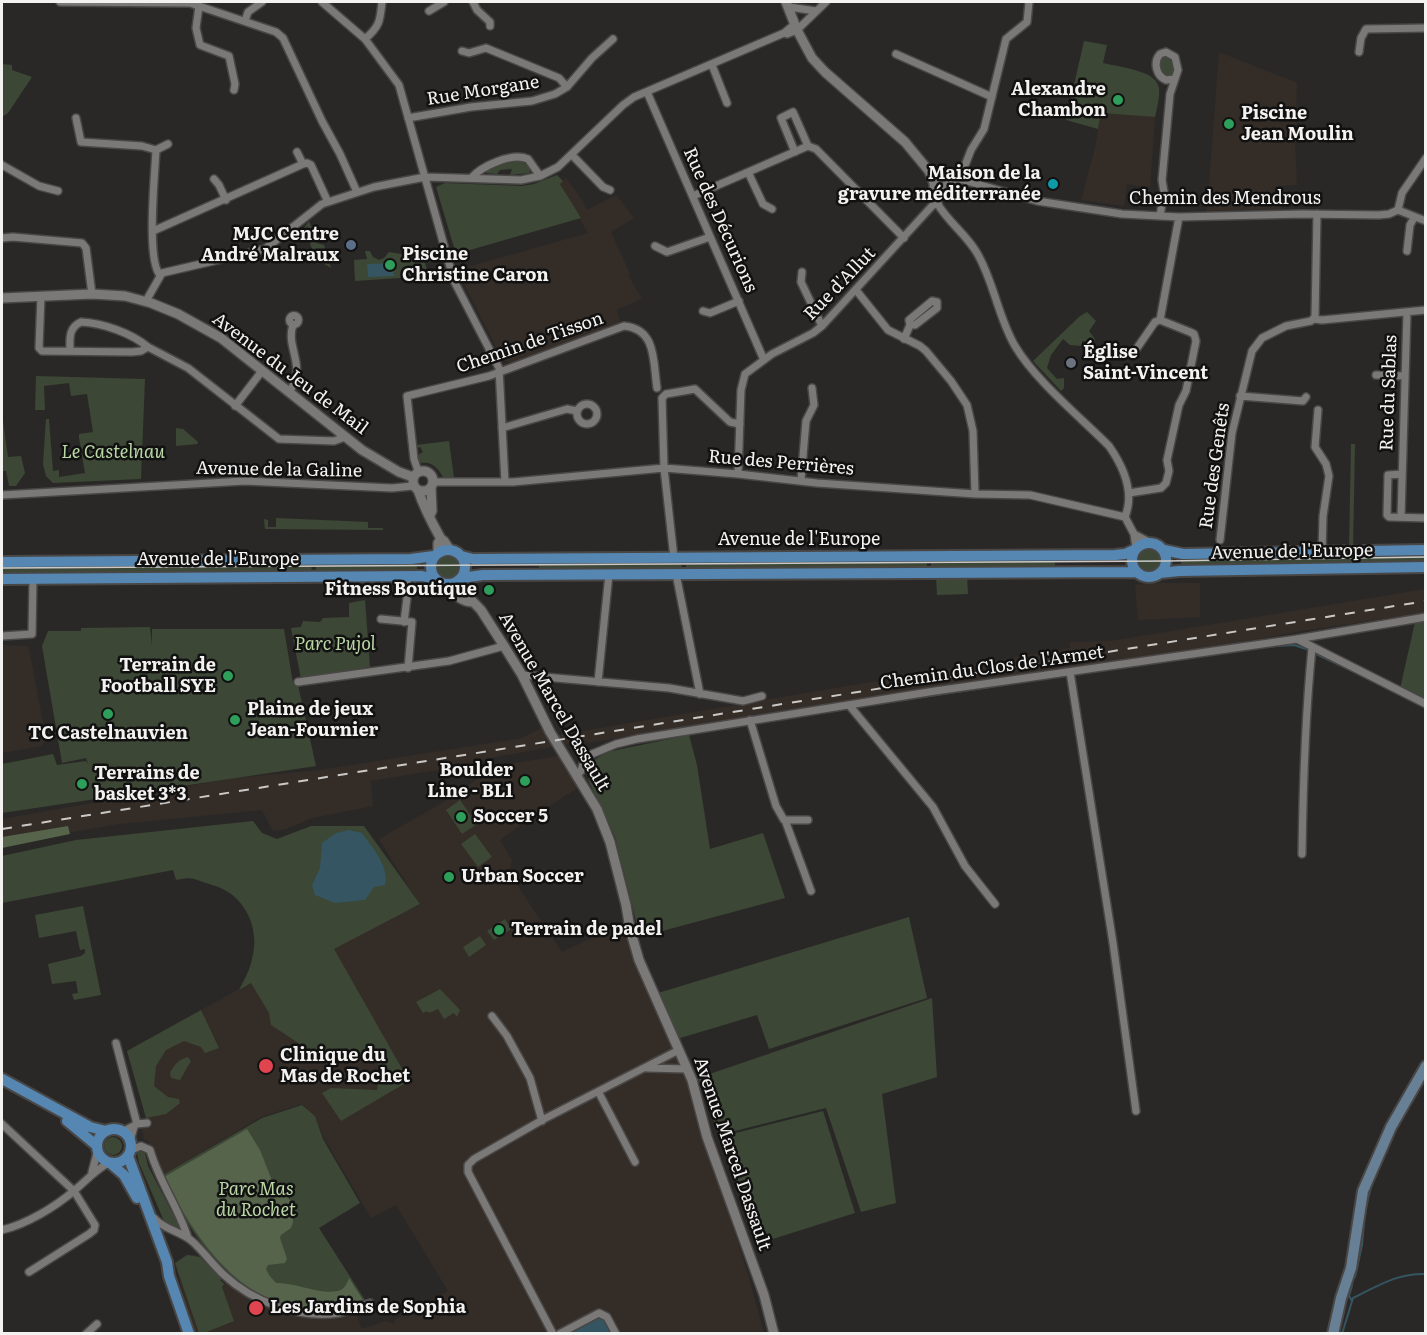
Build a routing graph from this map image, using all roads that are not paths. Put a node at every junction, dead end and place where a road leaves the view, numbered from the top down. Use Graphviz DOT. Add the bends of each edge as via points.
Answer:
graph roads {
  1 [pos="60,2"];
  2 [pos="262,2"];
  3 [pos="322,2"];
  4 [pos="382,2"];
  5 [pos="444,2"];
  6 [pos="473,2"];
  7 [pos="826,2"];
  8 [pos="1029,2"];
  9 [pos="787,4"];
  10 [pos="200,6"];
  11 [pos="429,11"];
  12 [pos="816,11"];
  13 [pos="245,21"];
  14 [pos="490,26"];
  15 [pos="796,27"];
  16 [pos="1425,28"];
  17 [pos="365,39"];
  18 [pos="613,39"];
  19 [pos="462,51"];
  20 [pos="1359,52"];
  21 [pos="896,54"];
  22 [pos="712,65"];
  23 [pos="1162,79"];
  24 [pos="1174,79"];
  25 [pos="567,87"];
  26 [pos="234,90"];
  27 [pos="647,92"];
  28 [pos="1170,94"];
  29 [pos="992,97"];
  30 [pos="727,103"];
  31 [pos="75,118"];
  32 [pos="408,118"];
  33 [pos="168,144"];
  34 [pos="808,146"];
  35 [pos="156,150"];
  36 [pos="297,152"];
  37 [pos="795,152"];
  38 [pos="572,154"];
  39 [pos="1425,158"];
  40 [pos="303,164"];
  41 [pos="2,165"];
  42 [pos="748,172"];
  43 [pos="540,176"];
  44 [pos="425,177"];
  45 [pos="471,178"];
  46 [pos="214,179"];
  47 [pos="959,181"];
  48 [pos="941,184"];
  49 [pos="610,190"];
  50 [pos="58,191"];
  51 [pos="357,192"];
  52 [pos="693,196"];
  53 [pos="226,200"];
  54 [pos="328,202"];
  55 [pos="937,203"];
  56 [pos="772,209"];
  57 [pos="1398,210"];
  58 [pos="1317,214"];
  59 [pos="1160,216"];
  60 [pos="1179,217"];
  61 [pos="1414,218"];
  62 [pos="1425,221"];
  63 [pos="153,231"];
  64 [pos="710,237"];
  65 [pos="2,238"];
  66 [pos="904,238"];
  67 [pos="655,246"];
  68 [pos="1407,251"];
  69 [pos="802,272"];
  70 [pos="160,275"];
  71 [pos="856,290"];
  72 [pos="92,294"];
  73 [pos="41,296"];
  74 [pos="2,298"];
  75 [pos="146,301"];
  76 [pos="739,301"];
  77 [pos="1425,310"];
  78 [pos="703,311"];
  79 [pos="1407,313"];
  80 [pos="1314,319"];
  81 [pos="1160,320"];
  82 [pos="293,324"];
  83 [pos="910,325"];
  84 [pos="822,326"];
  85 [pos="904,339"];
  86 [pos="148,347"];
  87 [pos="70,351"];
  88 [pos="1135,351"];
  89 [pos="764,360"];
  90 [pos="262,371"];
  91 [pos="499,372"];
  92 [pos="1376,375"];
  93 [pos="1405,376"];
  94 [pos="657,388"];
  95 [pos="812,388"];
  96 [pos="289,392"];
  97 [pos="1240,396"];
  98 [pos="1306,398"];
  99 [pos="235,406"];
  100 [pos="1318,410"];
  101 [pos="577,411"];
  102 [pos="740,424"];
  103 [pos="502,428"];
  104 [pos="345,437"];
  105 [pos="664,468"];
  106 [pos="738,474"];
  107 [pos="1402,474"];
  108 [pos="801,480"];
  109 [pos="416,481"];
  110 [pos="506,482"];
  111 [pos="432,485"];
  112 [pos="1129,493"];
  113 [pos="975,494"];
  114 [pos="2,495"];
  115 [pos="430,515"];
  116 [pos="1125,517"];
  117 [pos="1401,517"];
  118 [pos="1425,518"];
  119 [pos="1134,534"];
  120 [pos="441,539"];
  121 [pos="1220,540"];
  122 [pos="1149,542"];
  123 [pos="1136,548"];
  124 [pos="450,550"];
  125 [pos="1164,550"];
  126 [pos="1425,550"];
  127 [pos="1322,553"];
  128 [pos="436,554"];
  129 [pos="461,556"];
  130 [pos="674,558"];
  131 [pos="2,562"];
  132 [pos="1425,567"];
  133 [pos="1137,572"];
  134 [pos="1160,573"];
  135 [pos="609,574"];
  136 [pos="676,574"];
  137 [pos="407,576"];
  138 [pos="2,579"];
  139 [pos="33,579"];
  140 [pos="460,579"];
  141 [pos="440,582"];
  142 [pos="472,602"];
  143 [pos="1425,617"];
  144 [pos="381,619"];
  145 [pos="404,621"];
  146 [pos="2,636"];
  147 [pos="1297,639"];
  148 [pos="504,646"];
  149 [pos="1312,648"];
  150 [pos="408,668"];
  151 [pos="1070,672"];
  152 [pos="522,675"];
  153 [pos="298,682"];
  154 [pos="598,682"];
  155 [pos="700,694"];
  156 [pos="762,696"];
  157 [pos="1425,704"];
  158 [pos="851,707"];
  159 [pos="751,722"];
  160 [pos="578,774"];
  161 [pos="785,820"];
  162 [pos="808,820"];
  163 [pos="1302,854"];
  164 [pos="811,891"];
  165 [pos="995,904"];
  166 [pos="492,1016"];
  167 [pos="116,1043"];
  168 [pos="677,1051"];
  169 [pos="1425,1066"];
  170 [pos="646,1068"];
  171 [pos="687,1069"];
  172 [pos="2,1079"];
  173 [pos="2,1084"];
  174 [pos="599,1093"];
  175 [pos="1136,1111"];
  176 [pos="542,1121"];
  177 [pos="147,1123"];
  178 [pos="4,1125"];
  179 [pos="136,1125"];
  180 [pos="106,1131"];
  181 [pos="122,1132"];
  182 [pos="97,1149"];
  183 [pos="130,1149"];
  184 [pos="635,1162"];
  185 [pos="109,1163"];
  186 [pos="92,1172"];
  187 [pos="74,1191"];
  188 [pos="147,1209"];
  189 [pos="2,1230"];
  190 [pos="188,1238"];
  191 [pos="29,1272"];
  192 [pos="169,1276"];
  193 [pos="370,1303"];
  194 [pos="97,1324"];
  195 [pos="86,1334"];
  196 [pos="189,1334"];
  197 [pos="553,1334"];
  198 [pos="559,1334"];
  199 [pos="616,1334"];
  200 [pos="774,1334"];
  201 [pos="1333,1334"];
  1 -- 10 [label="street"];
  2 -- 13 [label="street" via="248,12"];
  3 -- 17 [label="street"];
  4 -- 17 [label="street" via="379,23"];
  5 -- 11 [label="street"];
  6 -- 14 [label="street"];
  7 -- 12 [label="street"];
  8 -- 29 [label="street" via="1027,22 1006,39"];
  9 -- 12 [label="street"];
  9 -- 15 [label="street"];
  10 -- 13 [label="street"];
  10 -- 26 [label="street" via="196,28 200,45 229,56"];
  12 -- 15 [label="street"];
  13 -- 51 [label="street" via="282,38"];
  15 -- 22 [label="street"];
  15 -- 48 [label="street" via="819,65 905,142"];
  16 -- 20 [label="street" via="1366,29 1360,38"];
  17 -- 32 [label="street" via="399,85"];
  18 -- 25 [label="street, Rue Morgane"];
  19 -- 25 [label="street" via="486,48 559,78"];
  21 -- 29 [label="street"];
  22 -- 27 [label="street"];
  22 -- 30 [label="street"];
  23 -- 24 [label="street"];
  23 -- 24 [label="street" via="1157,58 1166,52 1178,64"];
  23 -- 28 [label="street"];
  24 -- 28 [label="street"];
  25 -- 32 [label="street, Rue Morgane" via="532,101"];
  27 -- 38 [label="street" via="623,105"];
  27 -- 52 [label="street, Rue des Décurions"];
  28 -- 59 [label="street"];
  29 -- 47 [label="street" via="984,129"];
  31 -- 35 [label="street" via="81,142"];
  32 -- 44 [label="street"];
  33 -- 35 [label="street"];
  34 -- 37 [label="street"];
  34 -- 37 [label="street" via="793,111 781,118"];
  34 -- 66 [label="street" via="816,149"];
  35 -- 63 [label="street"];
  36 -- 40 [label="street"];
  37 -- 42 [label="street"];
  38 -- 43 [label="street"];
  38 -- 49 [label="street"];
  39 -- 57 [label="street" via="1402,193"];
  40 -- 53 [label="street"];
  40 -- 54 [label="street" via="311,165"];
  41 -- 50 [label="street" via="39,186"];
  42 -- 52 [label="street"];
  42 -- 56 [label="street" via="763,204"];
  43 -- 45 [label="street" via="521,180"];
  43 -- 45 [label="street" via="528,159 518,157 486,165"];
  44 -- 45 [label="street"];
  44 -- 51 [label="street"];
  44 -- 91 [label="street" via="454,281"];
  46 -- 53 [label="street"];
  47 -- 48 [label="street"];
  47 -- 59 [label="street, Chemin des Mendrous" via="1037,201"];
  48 -- 55 [label="street"];
  51 -- 54 [label="street"];
  52 -- 64 [label="street, Rue des Décurions"];
  53 -- 63 [label="street"];
  54 -- 70 [label="street" via="265,249"];
  55 -- 66 [label="street, Rue d'Allut"];
  55 -- 112 [label="street" via="984,265 1017,350 1108,446 1121,465"];
  57 -- 58 [label="street, Chemin des Mendrous" via="1379,215"];
  57 -- 61 [label="street"];
  58 -- 60 [label="street, Chemin des Mendrous"];
  58 -- 80 [label="street"];
  59 -- 60 [label="street, Chemin des Mendrous"];
  60 -- 81 [label="street"];
  61 -- 62 [label="street"];
  61 -- 68 [label="street"];
  63 -- 70 [label="street" via="155,269"];
  64 -- 67 [label="street" via="667,252"];
  64 -- 76 [label="street, Rue des Décurions"];
  65 -- 72 [label="street" via="82,243"];
  66 -- 71 [label="street, Rue d'Allut"];
  69 -- 84 [label="street" via="801,282"];
  70 -- 75 [label="street"];
  71 -- 84 [label="street, Rue d'Allut"];
  71 -- 85 [label="street" via="888,330"];
  72 -- 73 [label="street, Avenue du Jeu de Mail"];
  72 -- 75 [label="street, Avenue du Jeu de Mail"];
  73 -- 74 [label="street, Avenue du Jeu de Mail"];
  73 -- 87 [label="street" via="40,350"];
  75 -- 90 [label="street, Avenue du Jeu de Mail" via="221,338"];
  76 -- 78 [label="street" via="710,313"];
  76 -- 89 [label="street, Rue des Décurions"];
  77 -- 79 [label="street, Rue des Genêts"];
  79 -- 80 [label="street, Rue des Genêts"];
  79 -- 93 [label="street, Rue du Sablas"];
  80 -- 97 [label="street, Rue des Genêts" via="1286,326 1256,344"];
  81 -- 88 [label="street"];
  81 -- 112 [label="street" via="1194,334 1196,341 1167,460 1166,483 1161,488"];
  82 -- 96 [label="street" via="290,334 297,365"];
  83 -- 85 [label="street"];
  84 -- 89 [label="street, Rue d'Allut"];
  85 -- 113 [label="street" via="926,351 967,405 973,431"];
  86 -- 87 [label="street" via="141,351"];
  86 -- 87 [label="street" via="113,329 81,322 70,331"];
  86 -- 99 [label="street" via="188,368"];
  89 -- 102 [label="street, Rue d'Allut" via="743,378"];
  90 -- 96 [label="street, Avenue du Jeu de Mail"];
  90 -- 99 [label="street"];
  91 -- 94 [label="street, Chemin de Tisson" via="624,326 642,331 649,338"];
  91 -- 103 [label="street"];
  91 -- 109 [label="street, Chemin de Tisson" via="407,396"];
  92 -- 93 [label="street"];
  93 -- 107 [label="street, Rue du Sablas"];
  95 -- 108 [label="street" via="814,405 806,421"];
  96 -- 104 [label="street, Avenue du Jeu de Mail"];
  97 -- 98 [label="street, Rue des Genêts" via="1303,401"];
  97 -- 121 [label="street, Rue des Genêts"];
  99 -- 104 [label="street" via="279,439 334,441"];
  100 -- 127 [label="street" via="1315,447 1327,466 1329,479"];
  101 -- 103 [label="street" via="567,409"];
  102 -- 105 [label="street" via="730,422 695,389 664,394"];
  102 -- 106 [label="street, Rue d'Allut"];
  103 -- 110 [label="street"];
  104 -- 109 [label="street, Avenue du Jeu de Mail"];
  105 -- 106 [label="street, Rue des Perrières"];
  105 -- 110 [label="street, Rue des Perrières"];
  105 -- 130 [label="street"];
  106 -- 108 [label="street, Rue des Perrières"];
  107 -- 117 [label="street, Rue du Sablas"];
  107 -- 117 [label="street, Rue du Sablas" via="1388,475 1386,513 1389,517"];
  108 -- 113 [label="street, Rue des Perrières"];
  109 -- 111 [label="street" via="426,491"];
  109 -- 111 [label="street, Avenue du Jeu de Mail" via="424,470 430,473"];
  109 -- 114 [label="street, Avenue de la Galine" via="392,488 245,481"];
  109 -- 115 [label="street" via="425,511"];
  110 -- 111 [label="street, Rue des Perrières"];
  111 -- 115 [label="street"];
  112 -- 116 [label="street"];
  113 -- 116 [label="street, Rue des Perrières" via="1030,495"];
  115 -- 120 [label="street"];
  116 -- 119 [label="street"];
  117 -- 118 [label="street"];
  119 -- 122 [label="street"];
  119 -- 123 [label="street"];
  120 -- 124 [label="street"];
  120 -- 128 [label="street"];
  122 -- 123 [label="main road"];
  122 -- 125 [label="main road"];
  123 -- 130 [label="main road, Avenue de l'Europe" via="1115,555"];
  123 -- 133 [label="main road" via="1132,561"];
  124 -- 128 [label="main road"];
  124 -- 129 [label="main road"];
  125 -- 127 [label="main road, Avenue de l'Europe" via="1183,554"];
  125 -- 134 [label="main road" via="1166,564"];
  126 -- 127 [label="main road, Avenue de l'Europe"];
  128 -- 131 [label="main road, Avenue de l'Europe" via="411,559"];
  128 -- 141 [label="main road" via="430,569"];
  129 -- 130 [label="main road, Avenue de l'Europe"];
  129 -- 140 [label="main road" via="465,565"];
  132 -- 134 [label="main road, Avenue de l'Europe"];
  133 -- 134 [label="main road" via="1145,577"];
  133 -- 136 [label="main road, Avenue de l'Europe"];
  135 -- 136 [label="main road, Avenue de l'Europe"];
  135 -- 140 [label="main road, Avenue de l'Europe" via="474,575"];
  135 -- 154 [label="street"];
  136 -- 155 [label="street"];
  137 -- 139 [label="main road, Avenue de l'Europe"];
  137 -- 141 [label="main road, Avenue de l'Europe" via="425,576"];
  137 -- 145 [label="street"];
  138 -- 139 [label="main road, Avenue de l'Europe"];
  139 -- 146 [label="street" via="32,634"];
  140 -- 141 [label="main road"];
  140 -- 142 [label="street, Avenue Marcel Dassault" via="459,587"];
  141 -- 142 [label="street, Avenue Marcel Dassault"];
  142 -- 148 [label="street, Avenue Marcel Dassault"];
  143 -- 147 [label="street, Chemin du Clos de l'Armet"];
  144 -- 145 [label="street"];
  145 -- 150 [label="street" via="412,622"];
  147 -- 149 [label="street"];
  147 -- 151 [label="street, Chemin du Clos de l'Armet"];
  148 -- 150 [label="street"];
  148 -- 152 [label="street, Avenue Marcel Dassault"];
  149 -- 157 [label="street"];
  149 -- 163 [label="street" via="1305,714"];
  150 -- 153 [label="street"];
  151 -- 158 [label="street, Chemin du Clos de l'Armet"];
  151 -- 175 [label="street"];
  152 -- 154 [label="street"];
  152 -- 160 [label="street, Avenue Marcel Dassault" via="550,732"];
  154 -- 155 [label="street"];
  155 -- 156 [label="street" via="743,701"];
  158 -- 159 [label="street, Chemin du Clos de l'Armet"];
  158 -- 165 [label="street" via="933,807 964,866"];
  159 -- 160 [label="street, Chemin du Clos de l'Armet" via="616,744 585,757"];
  159 -- 161 [label="street" via="776,806"];
  160 -- 168 [label="street, Avenue Marcel Dassault" via="605,827 639,960"];
  161 -- 162 [label="street"];
  161 -- 164 [label="street"];
  166 -- 176 [label="street" via="530,1078"];
  167 -- 179 [label="street"];
  168 -- 170 [label="street"];
  168 -- 171 [label="street, Avenue Marcel Dassault"];
  169 -- 201 [label="main road" via="1390,1127 1363,1191 1351,1268"];
  170 -- 171 [label="street"];
  170 -- 174 [label="street"];
  171 -- 200 [label="street, Avenue Marcel Dassault"];
  172 -- 180 [label="main road" via="90,1127"];
  173 -- 182 [label="main road" via="56,1113 85,1134"];
  174 -- 176 [label="street"];
  174 -- 184 [label="street"];
  176 -- 197 [label="street" via="474,1159 468,1172"];
  177 -- 179 [label="street"];
  178 -- 187 [label="street"];
  179 -- 181 [label="street"];
  179 -- 183 [label="street"];
  180 -- 181 [label="main road"];
  180 -- 182 [label="main road" via="99,1137"];
  181 -- 183 [label="main road"];
  182 -- 185 [label="main road" via="103,1161"];
  182 -- 186 [label="street"];
  183 -- 185 [label="main road" via="120,1162"];
  183 -- 188 [label="main road"];
  183 -- 190 [label="street" via="141,1146 150,1150 154,1167"];
  185 -- 186 [label="street"];
  185 -- 192 [label="main road" via="127,1179"];
  186 -- 187 [label="street"];
  187 -- 189 [label="street" via="23,1224"];
  187 -- 191 [label="street" via="92,1219 94,1230"];
  188 -- 190 [label="street" via="163,1226"];
  188 -- 192 [label="main road"];
  190 -- 193 [label="street" via="232,1282 272,1305 338,1313"];
  192 -- 196 [label="main road"];
  194 -- 195 [label="street"];
  198 -- 199 [label="street" via="599,1313 607,1317"];
}
